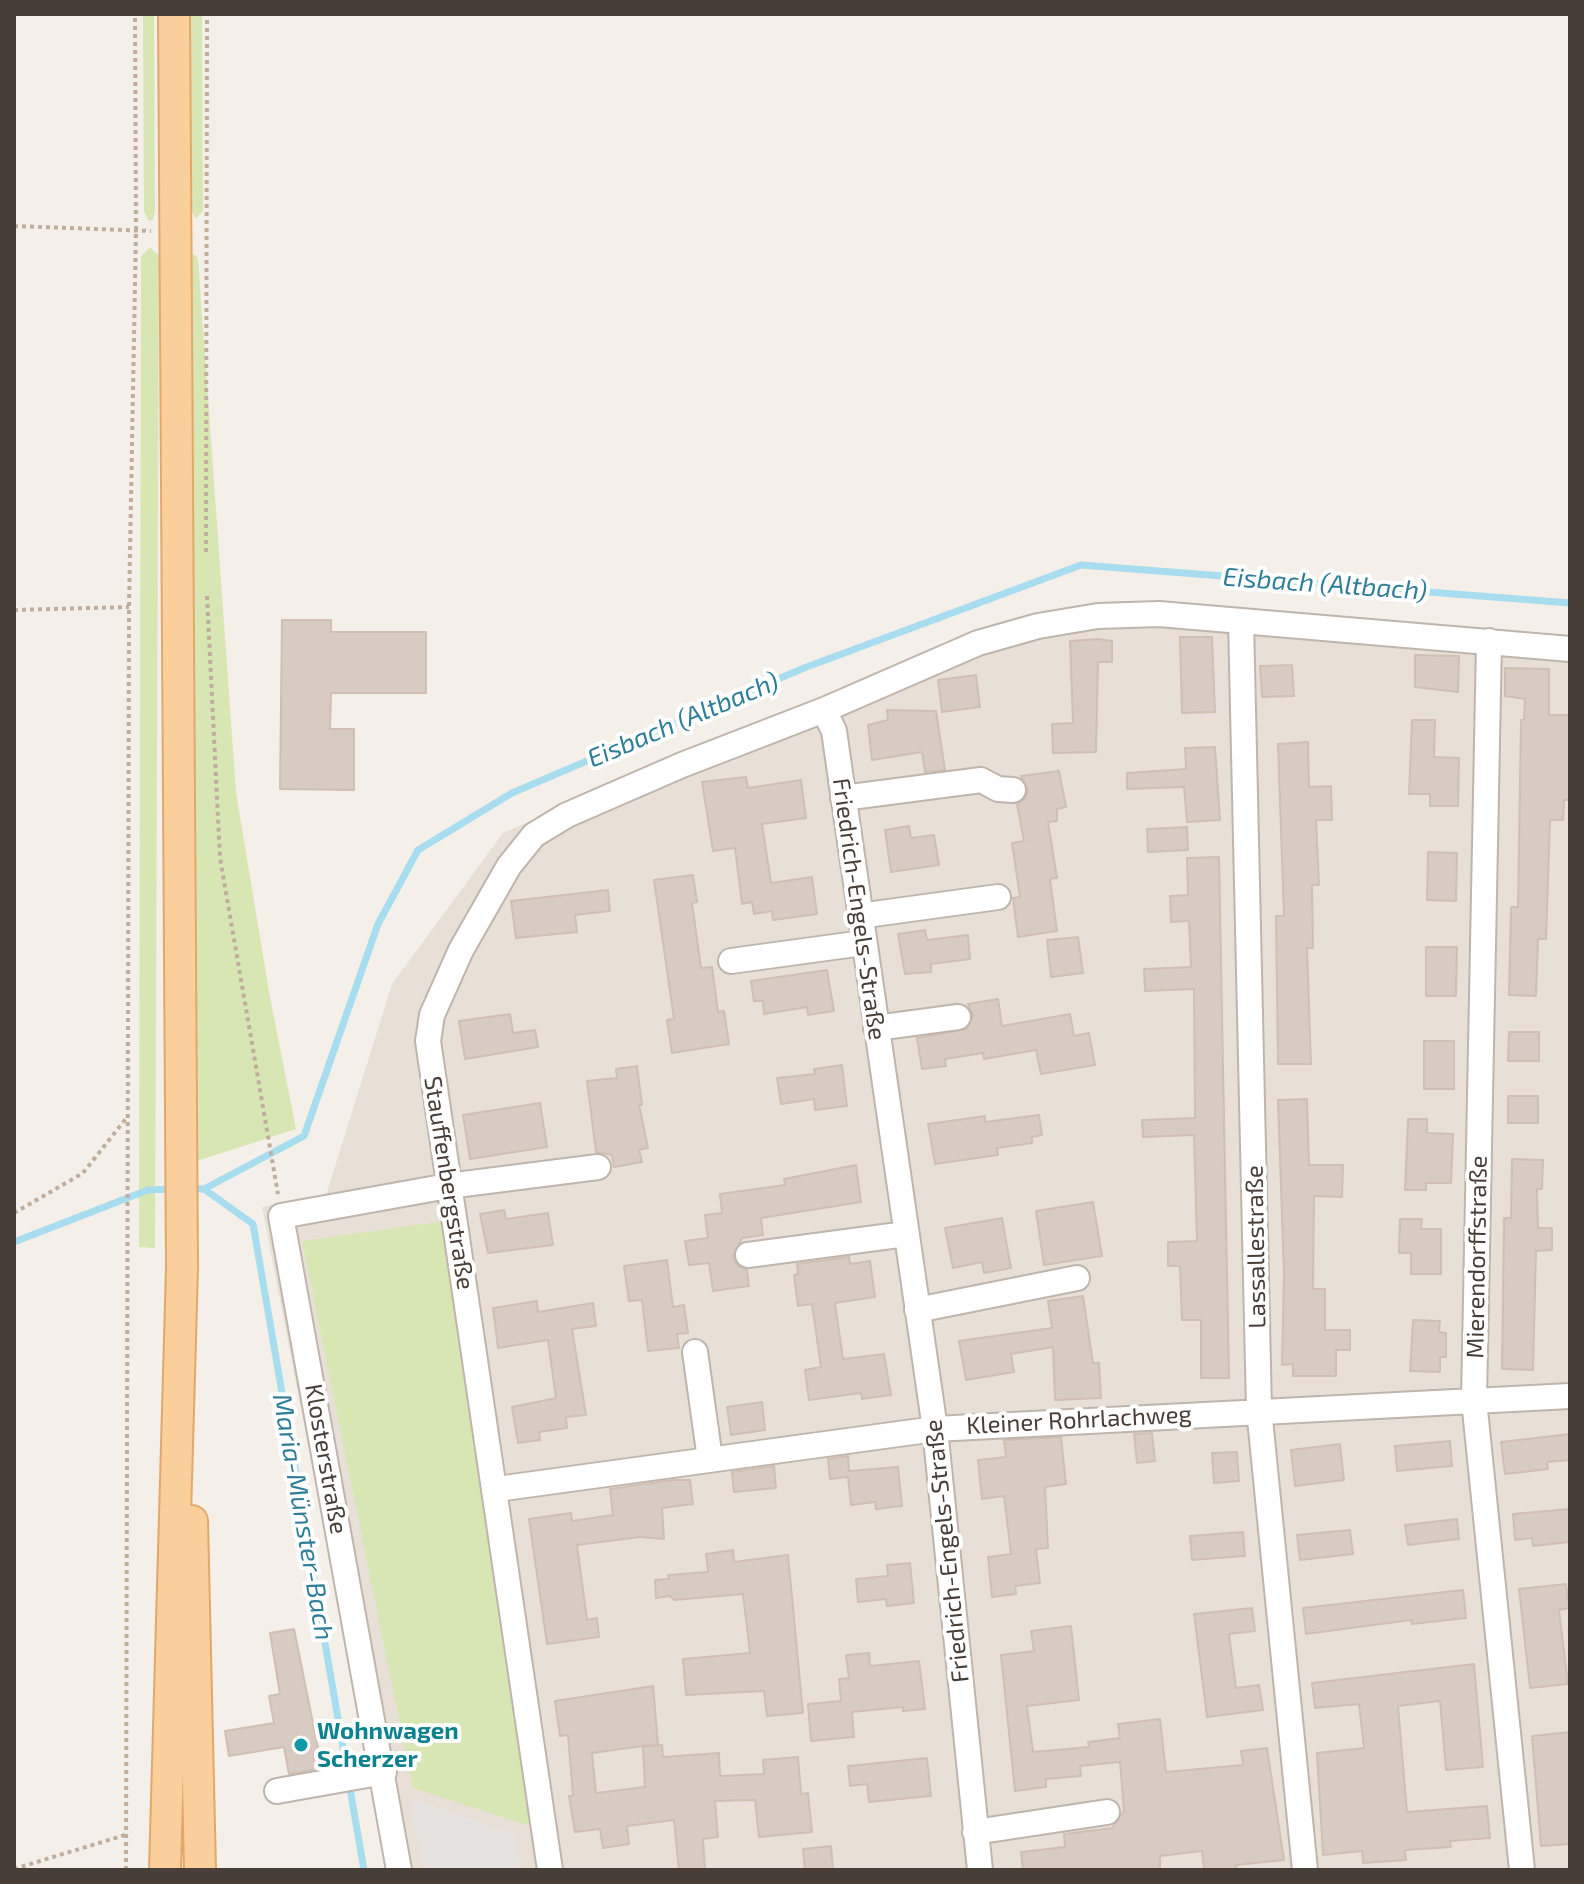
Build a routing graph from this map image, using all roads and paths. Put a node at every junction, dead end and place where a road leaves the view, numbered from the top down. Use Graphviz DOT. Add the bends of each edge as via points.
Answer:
graph roads {
  1 [pos="135,14"];
  2 [pos="174,14"];
  3 [pos="207,14"];
  4 [pos="14,226"];
  5 [pos="136,230"];
  6 [pos="207,230"];
  7 [pos="174,232"];
  8 [pos="206,555"];
  9 [pos="206,586"];
  10 [pos="129,607"];
  11 [pos="14,610"];
  12 [pos="1241,621"];
  13 [pos="1489,641"];
  14 [pos="1570,649"];
  15 [pos="824,710"];
  16 [pos="1013,790"];
  17 [pos="843,798"];
  18 [pos="998,897"];
  19 [pos="859,916"];
  20 [pos="863,943"];
  21 [pos="731,961"];
  22 [pos="958,1017"];
  23 [pos="876,1028"];
  24 [pos="128,1116"];
  25 [pos="598,1167"];
  26 [pos="277,1186"];
  27 [pos="448,1186"];
  28 [pos="14,1213"];
  29 [pos="906,1234"];
  30 [pos="748,1255"];
  31 [pos="182,1268"];
  32 [pos="1077,1278"];
  33 [pos="917,1310"];
  34 [pos="695,1352"];
  35 [pos="1570,1396"];
  36 [pos="1474,1400"];
  37 [pos="1259,1409"];
  38 [pos="935,1429"];
  39 [pos="710,1459"];
  40 [pos="497,1489"];
  41 [pos="384,1772"];
  42 [pos="277,1791"];
  43 [pos="1107,1812"];
  44 [pos="975,1832"];
  45 [pos="125,1835"];
  46 [pos="14,1869"];
  47 [pos="126,1870"];
  48 [pos="165,1870"];
  49 [pos="200,1870"];
  50 [pos="399,1870"];
  51 [pos="550,1870"];
  52 [pos="980,1870"];
  53 [pos="1305,1870"];
  54 [pos="1522,1870"];
  1 -- 5 [label="path"];
  2 -- 7 [label="main road"];
  3 -- 6 [label="path"];
  4 -- 5 [label="path"];
  5 -- 7 [label="path"];
  5 -- 10 [label="path"];
  6 -- 7 [label="path"];
  6 -- 8 [label="path"];
  7 -- 31 [label="main road"];
  9 -- 26 [label="path" via="220,858"];
  10 -- 11 [label="path"];
  10 -- 24 [label="path"];
  12 -- 13 [label="street"];
  12 -- 15 [label="street" via="1159,614 1098,616 1038,626 978,643"];
  12 -- 37 [label="street, Lassallestraße"];
  13 -- 14 [label="street"];
  13 -- 36 [label="street, Mierendorffstraße"];
  15 -- 17 [label="street, Friedrich-Engels-Straße" via="834,731"];
  15 -- 27 [label="street, Stauffenbergstraße" via="567,815 534,835 509,866 461,950 432,1015 428,1041"];
  16 -- 17 [label="street" via="981,780"];
  17 -- 19 [label="street, Friedrich-Engels-Straße"];
  18 -- 19 [label="street"];
  19 -- 20 [label="street, Friedrich-Engels-Straße"];
  20 -- 21 [label="street"];
  20 -- 23 [label="street, Friedrich-Engels-Straße"];
  22 -- 23 [label="street"];
  23 -- 29 [label="street, Friedrich-Engels-Straße"];
  24 -- 28 [label="path" via="83,1173"];
  24 -- 45 [label="path"];
  25 -- 27 [label="street"];
  27 -- 40 [label="street, Stauffenbergstraße"];
  27 -- 41 [label="street, Klosterstraße" via="281,1216"];
  29 -- 30 [label="street"];
  29 -- 33 [label="street, Friedrich-Engels-Straße"];
  31 -- 48 [label="main road"];
  31 -- 49 [label="main road" via="189,1366"];
  32 -- 33 [label="street"];
  33 -- 38 [label="street, Friedrich-Engels-Straße"];
  34 -- 39 [label="street"];
  35 -- 36 [label="street, Kleiner Rohrlachweg"];
  36 -- 37 [label="street, Kleiner Rohrlachweg"];
  36 -- 54 [label="street, Mierendorffstraße"];
  37 -- 38 [label="street, Kleiner Rohrlachweg"];
  37 -- 53 [label="street, Lassallestraße"];
  38 -- 39 [label="street, Kleiner Rohrlachweg"];
  38 -- 44 [label="street, Friedrich-Engels-Straße"];
  39 -- 40 [label="street, Kleiner Rohrlachweg"];
  40 -- 51 [label="street, Stauffenbergstraße"];
  41 -- 42 [label="street"];
  41 -- 50 [label="street, Klosterstraße"];
  43 -- 44 [label="street"];
  44 -- 52 [label="street, Friedrich-Engels-Straße"];
  45 -- 46 [label="path"];
  45 -- 47 [label="path"];
}
